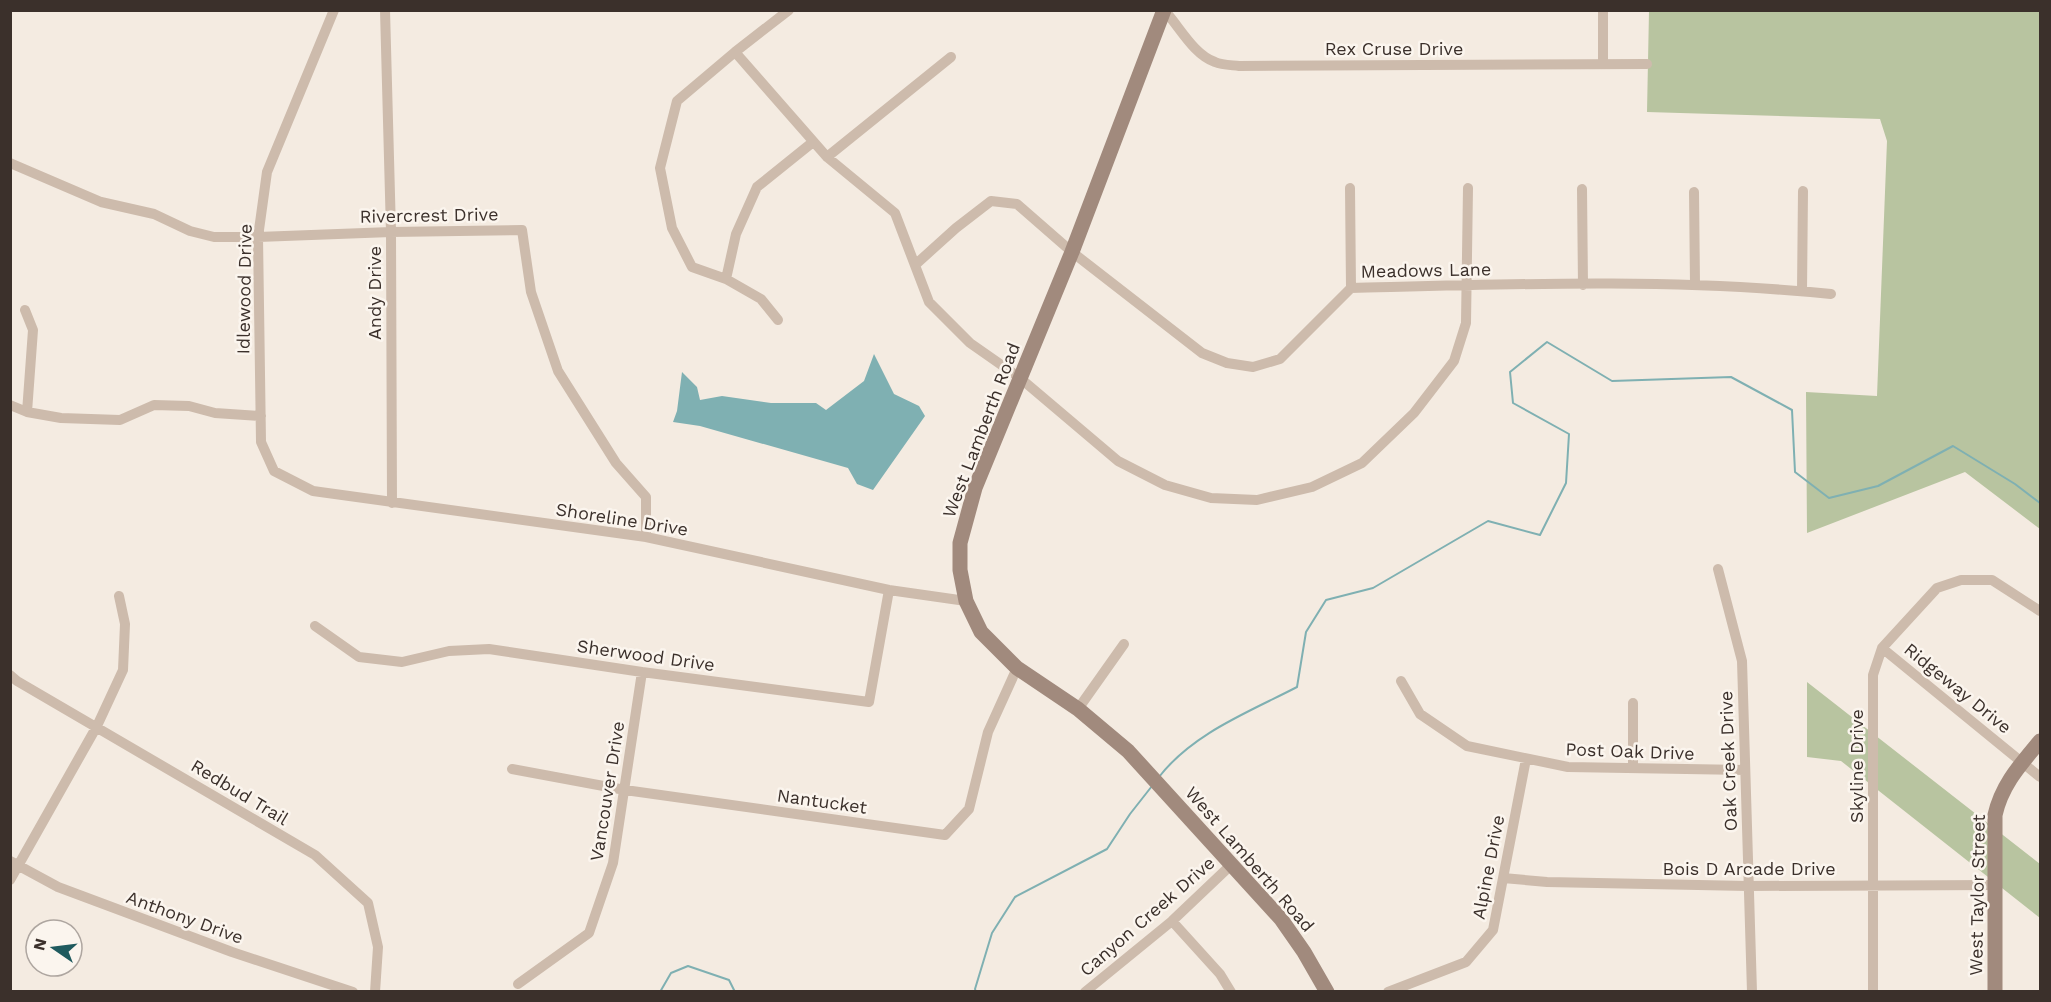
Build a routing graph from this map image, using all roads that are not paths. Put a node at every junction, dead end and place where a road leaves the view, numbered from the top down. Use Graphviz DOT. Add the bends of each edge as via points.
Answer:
graph roads {
  1 [pos="334,10"];
  2 [pos="385,10"];
  3 [pos="789,10"];
  4 [pos="1164,10"];
  5 [pos="1603,10"];
  6 [pos="735,52"];
  7 [pos="951,57"];
  8 [pos="1603,63"];
  9 [pos="1647,64"];
  10 [pos="813,142"];
  11 [pos="826,157"];
  12 [pos="10,163"];
  13 [pos="1350,188"];
  14 [pos="1468,188"];
  15 [pos="1582,189"];
  16 [pos="1803,191"];
  17 [pos="1694,192"];
  18 [pos="391,232"];
  19 [pos="258,237"];
  20 [pos="1072,252"];
  21 [pos="915,265"];
  22 [pos="726,279"];
  23 [pos="1695,284"];
  24 [pos="1467,285"];
  25 [pos="1583,285"];
  26 [pos="1351,288"];
  27 [pos="1802,291"];
  28 [pos="1831,294"];
  29 [pos="25,310"];
  30 [pos="778,320"];
  31 [pos="1020,378"];
  32 [pos="10,405"];
  33 [pos="27,412"];
  34 [pos="261,416"];
  35 [pos="274,471"];
  36 [pos="392,503"];
  37 [pos="646,537"];
  38 [pos="1718,569"];
  39 [pos="889,590"];
  40 [pos="119,596"];
  41 [pos="966,602"];
  42 [pos="2040,611"];
  43 [pos="315,626"];
  44 [pos="1124,644"];
  45 [pos="1882,648"];
  46 [pos="1017,668"];
  47 [pos="642,672"];
  48 [pos="10,675"];
  49 [pos="1401,681"];
  50 [pos="1633,703"];
  51 [pos="1078,709"];
  52 [pos="97,726"];
  53 [pos="2040,741"];
  54 [pos="1526,759"];
  55 [pos="2022,763"];
  56 [pos="1633,768"];
  57 [pos="512,770"];
  58 [pos="1745,770"];
  59 [pos="2040,777"];
  60 [pos="625,790"];
  61 [pos="14,863"];
  62 [pos="1231,865"];
  63 [pos="1503,878"];
  64 [pos="10,880"];
  65 [pos="1995,885"];
  66 [pos="1748,886"];
  67 [pos="1872,886"];
  68 [pos="1172,921"];
  69 [pos="1414,980"];
  70 [pos="518,984"];
  71 [pos="353,992"];
  72 [pos="375,992"];
  73 [pos="1085,992"];
  74 [pos="1231,992"];
  75 [pos="1327,992"];
  76 [pos="1388,992"];
  77 [pos="1420,992"];
  78 [pos="1752,992"];
  79 [pos="1873,992"];
  80 [pos="1995,992"];
  1 -- 19 [label="street, Idlewood Drive" via="267,172"];
  2 -- 18 [label="street, Andy Drive"];
  3 -- 6 [label="street"];
  4 -- 8 [label="street, Rex Cruse Drive" via="1206,58 1239,66"];
  4 -- 20 [label="street, West Lamberth Road"];
  5 -- 8 [label="street"];
  6 -- 10 [label="street"];
  6 -- 22 [label="street" via="677,101 660,168 672,228 692,267"];
  7 -- 11 [label="street"];
  8 -- 9 [label="street, Rex Cruse Drive"];
  10 -- 11 [label="street"];
  10 -- 22 [label="street" via="757,187 736,234"];
  11 -- 21 [label="street" via="895,213"];
  12 -- 19 [label="street, Rivercrest Drive" via="101,202 154,214 190,231 214,237"];
  13 -- 26 [label="street"];
  14 -- 24 [label="street"];
  15 -- 25 [label="street"];
  16 -- 27 [label="street"];
  17 -- 23 [label="street"];
  18 -- 19 [label="street, Rivercrest Drive"];
  18 -- 36 [label="street, Andy Drive"];
  18 -- 37 [label="street, Rivercrest Drive" via="522,230 531,292 558,371 616,463 646,497"];
  19 -- 34 [label="street, Idlewood Drive"];
  20 -- 21 [label="street, Meadows Lane" via="1017,204 991,201"];
  20 -- 26 [label="street, Meadows Lane" via="1202,352 1227,363 1253,367 1280,359"];
  20 -- 31 [label="street, West Lamberth Road"];
  21 -- 31 [label="street" via="929,302 970,343"];
  22 -- 30 [label="street" via="761,298"];
  23 -- 25 [label="street, Meadows Lane"];
  23 -- 27 [label="street, Meadows Lane"];
  24 -- 25 [label="street, Meadows Lane"];
  24 -- 26 [label="street, Meadows Lane"];
  24 -- 31 [label="street" via="1466,323 1454,361 1414,413 1362,463 1312,487 1277,496 1257,500 1211,498 1165,485 1118,461"];
  27 -- 28 [label="street, Meadows Lane"];
  29 -- 33 [label="street" via="33,330"];
  31 -- 41 [label="street, West Lamberth Road" via="975,488 960,543"];
  32 -- 33 [label="street"];
  33 -- 34 [label="street" via="61,418 120,420 154,405"];
  34 -- 35 [label="street, Idlewood Drive" via="261,442"];
  35 -- 36 [label="street, Shoreline Drive" via="313,491"];
  36 -- 37 [label="street, Shoreline Drive"];
  37 -- 39 [label="street, Shoreline Drive"];
  38 -- 58 [label="street, Oak Creek Drive" via="1742,661"];
  39 -- 41 [label="street, Shoreline Drive"];
  39 -- 47 [label="street, Sherwood Drive" via="869,702"];
  40 -- 52 [label="street" via="125,624 123,670"];
  41 -- 46 [label="street, West Lamberth Road" via="981,632"];
  42 -- 45 [label="street, Skyline Drive" via="1992,580 1961,580 1937,588"];
  43 -- 47 [label="street, Sherwood Drive" via="359,657 402,662 449,651 489,649"];
  44 -- 51 [label="street"];
  45 -- 55 [label="street, Ridgeway Drive"];
  45 -- 67 [label="street, Skyline Drive" via="1873,675"];
  46 -- 51 [label="street, West Lamberth Road"];
  46 -- 60 [label="street, Nantucket" via="988,732 969,808 945,835"];
  47 -- 60 [label="street, Vancouver Drive"];
  48 -- 52 [label="street, Redbud Trail"];
  49 -- 54 [label="street, Post Oak Drive" via="1420,714 1467,746"];
  50 -- 56 [label="street"];
  51 -- 62 [label="street, West Lamberth Road" via="1128,751"];
  52 -- 61 [label="street"];
  52 -- 72 [label="street, Redbud Trail" via="315,855 368,903 378,947"];
  53 -- 55 [label="street, West Taylor Street"];
  54 -- 56 [label="street, Post Oak Drive" via="1568,767"];
  54 -- 63 [label="street, Alpine Drive"];
  55 -- 59 [label="street, Ridgeway Drive"];
  55 -- 65 [label="street, West Taylor Street" via="2008,779 1995,815"];
  56 -- 58 [label="street, Post Oak Drive"];
  57 -- 60 [label="street, Nantucket"];
  58 -- 66 [label="street, Oak Creek Drive"];
  60 -- 70 [label="street, Vancouver Drive" via="613,863 589,933"];
  61 -- 64 [label="street"];
  61 -- 71 [label="street, Anthony Drive" via="58,887"];
  62 -- 68 [label="street, Canyon Creek Drive"];
  62 -- 75 [label="street, West Lamberth Road" via="1281,919"];
  63 -- 66 [label="street, Bois D Arcade Drive"];
  63 -- 69 [label="street, Alpine Drive" via="1493,930 1466,962"];
  65 -- 67 [label="street, Bois D Arcade Drive"];
  65 -- 80 [label="street, West Taylor Street"];
  66 -- 67 [label="street, Bois D Arcade Drive"];
  66 -- 78 [label="street, Oak Creek Drive"];
  67 -- 79 [label="street, Skyline Drive"];
  68 -- 73 [label="street, Canyon Creek Drive"];
  68 -- 74 [label="street" via="1220,974"];
  69 -- 76 [label="street, Alpine Drive"];
  69 -- 77 [label="street"];
}
